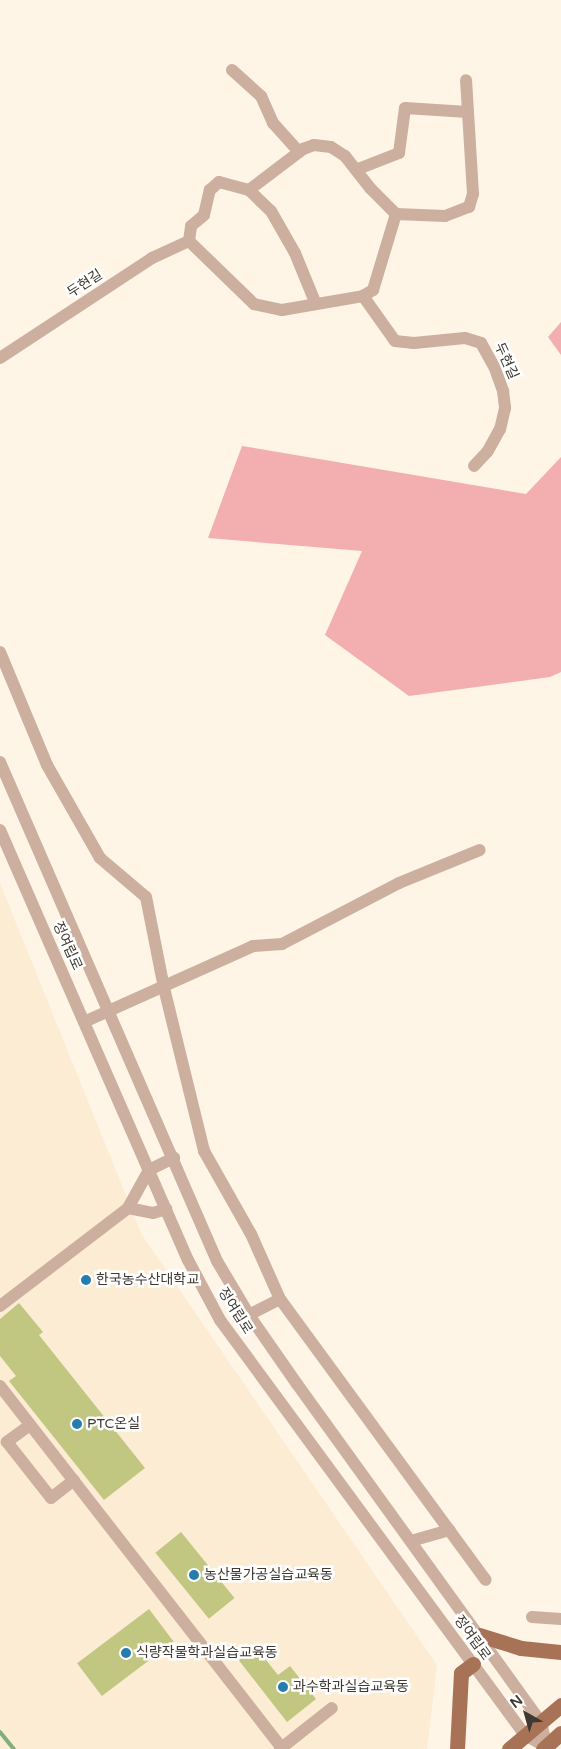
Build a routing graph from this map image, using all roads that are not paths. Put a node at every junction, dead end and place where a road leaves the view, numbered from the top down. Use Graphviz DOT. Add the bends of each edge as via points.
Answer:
graph roads {
  1 [pos="232,70"];
  2 [pos="466,80"];
  3 [pos="468,112"];
  4 [pos="299,152"];
  5 [pos="358,169"];
  6 [pos="249,190"];
  7 [pos="396,214"];
  8 [pos="190,241"];
  9 [pos="363,296"];
  10 [pos="315,302"];
  11 [pos="0,358"];
  12 [pos="474,466"];
  13 [pos="0,652"];
  14 [pos="0,762"];
  15 [pos="0,830"];
  16 [pos="480,850"];
  17 [pos="164,988"];
  18 [pos="107,1012"];
  19 [pos="84,1022"];
  20 [pos="174,1158"];
  21 [pos="149,1170"];
  22 [pos="128,1208"];
  23 [pos="166,1210"];
  24 [pos="280,1299"];
  25 [pos="0,1306"];
  26 [pos="249,1315"];
  27 [pos="0,1386"];
  28 [pos="30,1425"];
  29 [pos="74,1480"];
  30 [pos="449,1530"];
  31 [pos="411,1541"];
  32 [pos="486,1580"];
  33 [pos="532,1617"];
  34 [pos="561,1618"];
  35 [pos="479,1635"];
  36 [pos="561,1652"];
  37 [pos="473,1664"];
  38 [pos="561,1704"];
  39 [pos="332,1708"];
  40 [pos="541,1722"];
  41 [pos="561,1733"];
  42 [pos="525,1735"];
  43 [pos="281,1748"];
  44 [pos="545,1748"];
  45 [pos="457,1749"];
  46 [pos="509,1749"];
  1 -- 4 [label="street" via="261,96 273,122"];
  2 -- 3 [label="street"];
  3 -- 5 [label="street" via="405,108 399,153"];
  3 -- 7 [label="street" via="473,194 469,207 445,216"];
  4 -- 5 [label="street" via="314,145 331,147"];
  4 -- 6 [label="street"];
  5 -- 7 [label="street" via="370,188"];
  6 -- 8 [label="street" via="219,182 210,190 204,215 191,226"];
  6 -- 10 [label="street" via="272,211 295,253"];
  7 -- 9 [label="street" via="373,290"];
  8 -- 10 [label="street" via="254,304 282,310"];
  8 -- 11 [label="street, 두현길" via="152,258"];
  9 -- 10 [label="street"];
  9 -- 12 [label="street, 두현길" via="395,340 414,343 465,338 481,343 494,366 505,408 500,429 487,452"];
  13 -- 17 [label="street" via="47,765 100,858 146,897"];
  14 -- 18 [label="street, 정여립로"];
  15 -- 19 [label="street, 정여립로"];
  16 -- 17 [label="street" via="400,883 282,944 254,946"];
  17 -- 18 [label="street"];
  17 -- 24 [label="street" via="204,1152 251,1234"];
  18 -- 19 [label="street"];
  18 -- 20 [label="street, 정여립로"];
  19 -- 21 [label="street, 정여립로"];
  20 -- 21 [label="street"];
  20 -- 26 [label="street, 정여립로" via="217,1261"];
  21 -- 22 [label="street"];
  21 -- 23 [label="street, 정여립로"];
  22 -- 23 [label="street" via="153,1214"];
  22 -- 25 [label="street"];
  23 -- 37 [label="street, 정여립로" via="220,1320"];
  24 -- 26 [label="street, 정여립로"];
  24 -- 30 [label="street"];
  26 -- 31 [label="street, 정여립로"];
  27 -- 28 [label="street"];
  28 -- 29 [label="street"];
  28 -- 29 [label="street" via="6,1442 51,1498"];
  29 -- 43 [label="street"];
  30 -- 31 [label="street"];
  30 -- 32 [label="street"];
  31 -- 35 [label="street, 정여립로"];
  33 -- 34 [label="street"];
  35 -- 36 [label="main road" via="521,1648"];
  35 -- 40 [label="street, 정여립로"];
  37 -- 42 [label="street, 정여립로"];
  37 -- 45 [label="main road" via="461,1672"];
  38 -- 40 [label="main road"];
  39 -- 43 [label="street"];
  40 -- 42 [label="main road"];
  40 -- 44 [label="street, 정여립로"];
  41 -- 44 [label="main road"];
  42 -- 44 [label="street, 정여립로"];
  42 -- 46 [label="main road"];
}
